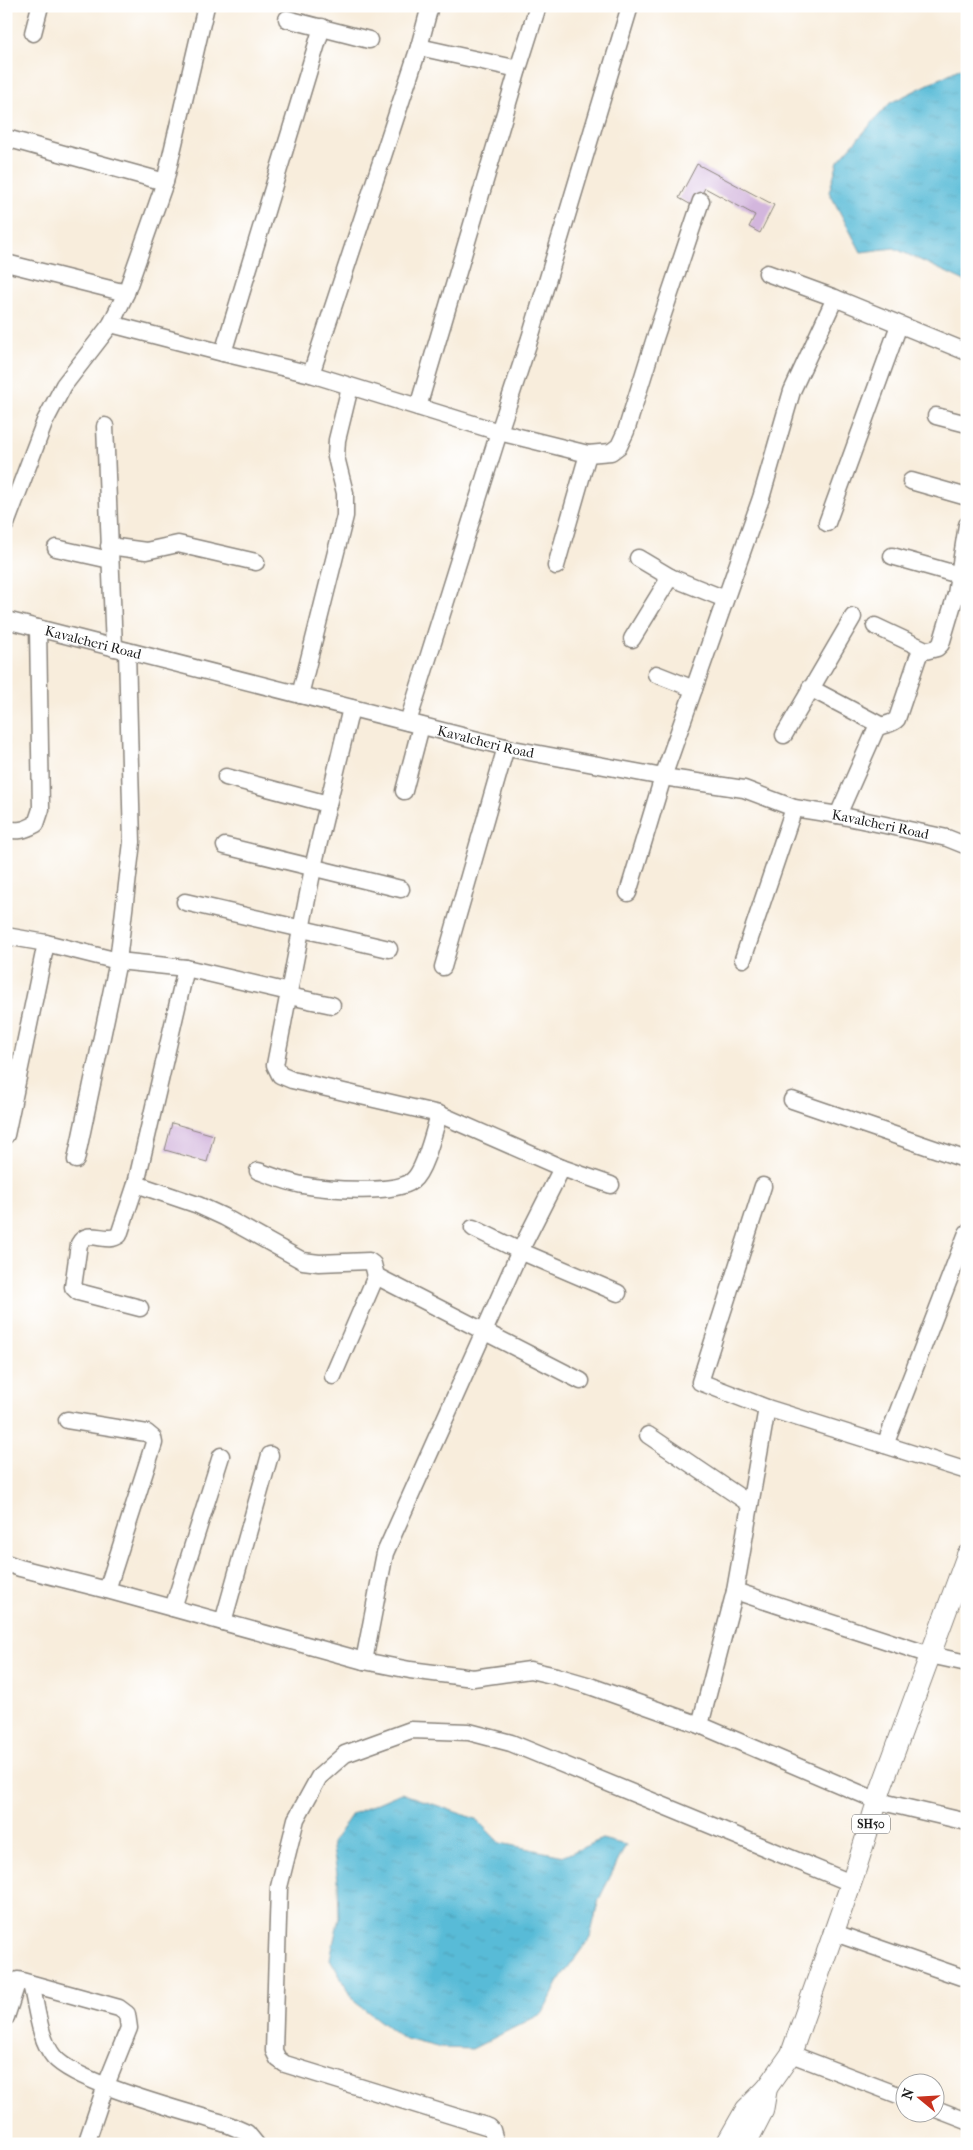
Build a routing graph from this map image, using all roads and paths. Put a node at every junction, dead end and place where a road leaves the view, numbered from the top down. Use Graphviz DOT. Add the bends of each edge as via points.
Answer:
graph roads {
  1 [pos="40,6"];
  2 [pos="206,6"];
  3 [pos="430,6"];
  4 [pos="538,6"];
  5 [pos="630,6"];
  6 [pos="287,18"];
  7 [pos="322,28"];
  8 [pos="33,33"];
  9 [pos="369,40"];
  10 [pos="419,47"];
  11 [pos="518,69"];
  12 [pos="6,138"];
  13 [pos="165,182"];
  14 [pos="701,201"];
  15 [pos="6,263"];
  16 [pos="767,273"];
  17 [pos="126,292"];
  18 [pos="835,298"];
  19 [pos="111,324"];
  20 [pos="899,325"];
  21 [pos="967,352"];
  22 [pos="223,354"];
  23 [pos="311,374"];
  24 [pos="350,387"];
  25 [pos="418,407"];
  26 [pos="936,416"];
  27 [pos="967,424"];
  28 [pos="104,426"];
  29 [pos="499,432"];
  30 [pos="588,454"];
  31 [pos="911,481"];
  32 [pos="967,497"];
  33 [pos="827,523"];
  34 [pos="6,524"];
  35 [pos="966,531"];
  36 [pos="56,548"];
  37 [pos="110,553"];
  38 [pos="892,556"];
  39 [pos="638,558"];
  40 [pos="256,562"];
  41 [pos="556,566"];
  42 [pos="958,575"];
  43 [pos="670,577"];
  44 [pos="726,599"];
  45 [pos="853,617"];
  46 [pos="6,620"];
  47 [pos="875,626"];
  48 [pos="38,628"];
  49 [pos="632,638"];
  50 [pos="120,649"];
  51 [pos="926,650"];
  52 [pos="656,674"];
  53 [pos="810,688"];
  54 [pos="694,689"];
  55 [pos="300,695"];
  56 [pos="351,708"];
  57 [pos="414,724"];
  58 [pos="880,725"];
  59 [pos="784,735"];
  60 [pos="506,747"];
  61 [pos="663,777"];
  62 [pos="226,778"];
  63 [pos="404,791"];
  64 [pos="328,804"];
  65 [pos="794,808"];
  66 [pos="838,815"];
  67 [pos="6,829"];
  68 [pos="225,846"];
  69 [pos="967,846"];
  70 [pos="313,868"];
  71 [pos="400,889"];
  72 [pos="628,893"];
  73 [pos="185,902"];
  74 [pos="302,929"];
  75 [pos="6,936"];
  76 [pos="46,943"];
  77 [pos="389,949"];
  78 [pos="744,959"];
  79 [pos="118,961"];
  80 [pos="443,967"];
  81 [pos="186,968"];
  82 [pos="289,994"];
  83 [pos="332,1005"];
  84 [pos="792,1100"];
  85 [pos="439,1114"];
  86 [pos="6,1135"];
  87 [pos="76,1160"];
  88 [pos="967,1160"];
  89 [pos="562,1168"];
  90 [pos="258,1171"];
  91 [pos="136,1184"];
  92 [pos="611,1185"];
  93 [pos="763,1186"];
  94 [pos="473,1228"];
  95 [pos="967,1233"];
  96 [pos="520,1251"];
  97 [pos="376,1276"];
  98 [pos="618,1293"];
  99 [pos="140,1308"];
  100 [pos="483,1331"];
  101 [pos="333,1376"];
  102 [pos="580,1381"];
  103 [pos="767,1408"];
  104 [pos="67,1420"];
  105 [pos="648,1435"];
  106 [pos="885,1445"];
  107 [pos="270,1455"];
  108 [pos="221,1456"];
  109 [pos="967,1471"];
  110 [pos="750,1504"];
  111 [pos="967,1556"];
  112 [pos="6,1563"];
  113 [pos="106,1590"];
  114 [pos="735,1592"];
  115 [pos="173,1608"];
  116 [pos="223,1622"];
  117 [pos="930,1654"];
  118 [pos="364,1661"];
  119 [pos="967,1663"];
  120 [pos="700,1725"];
  121 [pos="878,1801"];
  122 [pos="967,1822"];
  123 [pos="851,1883"];
  124 [pos="832,1932"];
  125 [pos="967,1979"];
  126 [pos="19,1980"];
  127 [pos="6,2017"];
  128 [pos="791,2054"];
  129 [pos="106,2085"];
  130 [pos="767,2088"];
  131 [pos="896,2094"];
  132 [pos="946,2113"];
  133 [pos="967,2121"];
  134 [pos="230,2125"];
  135 [pos="86,2144"];
  136 [pos="236,2144"];
  137 [pos="256,2144"];
  138 [pos="496,2144"];
  139 [pos="726,2144"];
  140 [pos="746,2144"];
  1 -- 8 [label="street"];
  2 -- 13 [label="street"];
  3 -- 10 [label="street"];
  4 -- 11 [label="street"];
  5 -- 29 [label="street"];
  6 -- 7 [label="street"];
  7 -- 9 [label="street"];
  7 -- 22 [label="street"];
  10 -- 11 [label="street"];
  10 -- 23 [label="street"];
  11 -- 25 [label="street"];
  12 -- 13 [label="street"];
  13 -- 17 [label="street"];
  14 -- 30 [label="street" via="626,431 619,446 611,452"];
  15 -- 17 [label="street"];
  16 -- 18 [label="street"];
  17 -- 19 [label="street"];
  18 -- 20 [label="street"];
  18 -- 44 [label="street" via="792,391 761,498"];
  19 -- 22 [label="street"];
  19 -- 34 [label="street" via="64,385 45,421"];
  20 -- 21 [label="street"];
  20 -- 33 [label="street"];
  22 -- 23 [label="street"];
  23 -- 24 [label="street"];
  24 -- 25 [label="street"];
  24 -- 55 [label="street" via="336,457 345,493 345,516"];
  25 -- 29 [label="street"];
  26 -- 27 [label="street"];
  28 -- 37 [label="street"];
  29 -- 30 [label="street"];
  29 -- 57 [label="street"];
  30 -- 41 [label="street"];
  31 -- 32 [label="street"];
  35 -- 42 [label="street"];
  36 -- 37 [label="street"];
  37 -- 40 [label="street" via="146,551 178,544"];
  37 -- 50 [label="street"];
  38 -- 42 [label="street"];
  39 -- 43 [label="street"];
  42 -- 51 [label="street" via="956,594 941,644"];
  43 -- 44 [label="street"];
  43 -- 49 [label="street"];
  44 -- 54 [label="street"];
  45 -- 53 [label="street"];
  46 -- 48 [label="street, Kavalcheri Road"];
  47 -- 51 [label="street"];
  48 -- 50 [label="street, Kavalcheri Road"];
  48 -- 67 [label="street" via="41,809 36,824 31,827 15,831"];
  50 -- 55 [label="street, Kavalcheri Road"];
  50 -- 79 [label="street" via="132,842"];
  51 -- 58 [label="street" via="918,657 896,719 890,724"];
  52 -- 54 [label="street"];
  53 -- 58 [label="street"];
  53 -- 59 [label="street"];
  54 -- 61 [label="street"];
  55 -- 56 [label="street, Kavalcheri Road"];
  56 -- 57 [label="street, Kavalcheri Road"];
  56 -- 64 [label="street"];
  57 -- 60 [label="street, Kavalcheri Road"];
  57 -- 63 [label="street"];
  58 -- 66 [label="street"];
  60 -- 61 [label="street, Kavalcheri Road"];
  60 -- 80 [label="street"];
  61 -- 65 [label="street, Kavalcheri Road" via="744,788"];
  61 -- 72 [label="street"];
  62 -- 64 [label="street"];
  64 -- 70 [label="street"];
  65 -- 66 [label="street, Kavalcheri Road"];
  65 -- 78 [label="street"];
  66 -- 69 [label="street, Kavalcheri Road" via="947,838"];
  68 -- 70 [label="street"];
  70 -- 71 [label="street"];
  70 -- 74 [label="street"];
  73 -- 74 [label="street"];
  74 -- 77 [label="street"];
  74 -- 82 [label="street"];
  75 -- 76 [label="street"];
  76 -- 79 [label="street"];
  76 -- 86 [label="street"];
  79 -- 81 [label="street"];
  79 -- 87 [label="street"];
  81 -- 82 [label="street"];
  81 -- 91 [label="street"];
  82 -- 83 [label="street"];
  82 -- 85 [label="street" via="275,1065 280,1075"];
  84 -- 88 [label="street"];
  85 -- 89 [label="street"];
  85 -- 90 [label="street" via="418,1173 402,1186 339,1190 300,1184"];
  89 -- 92 [label="street"];
  89 -- 96 [label="street"];
  91 -- 97 [label="street" via="198,1205 303,1261 369,1261"];
  91 -- 99 [label="street" via="119,1235 113,1238 82,1238 73,1287 78,1292"];
  93 -- 103 [label="street" via="700,1382"];
  94 -- 96 [label="street"];
  95 -- 106 [label="street"];
  96 -- 98 [label="street"];
  96 -- 100 [label="street"];
  97 -- 100 [label="street"];
  97 -- 101 [label="street"];
  100 -- 102 [label="street"];
  100 -- 118 [label="street" via="385,1553"];
  103 -- 106 [label="street"];
  103 -- 110 [label="street"];
  104 -- 113 [label="street" via="147,1434 153,1438"];
  105 -- 110 [label="street"];
  106 -- 109 [label="street"];
  107 -- 116 [label="street"];
  108 -- 115 [label="street"];
  110 -- 114 [label="street"];
  111 -- 117 [label="main road, SH50"];
  112 -- 113 [label="street"];
  113 -- 115 [label="street"];
  114 -- 117 [label="street"];
  114 -- 120 [label="street"];
  115 -- 116 [label="street"];
  116 -- 118 [label="street"];
  117 -- 119 [label="street"];
  117 -- 121 [label="main road, SH50"];
  118 -- 120 [label="street" via="473,1678 530,1670 587,1685"];
  120 -- 121 [label="street"];
  121 -- 122 [label="street"];
  121 -- 123 [label="main road, SH50"];
  123 -- 124 [label="main road, SH50"];
  123 -- 138 [label="street" via="510,1743 470,1732 410,1730 345,1754 319,1777 296,1819 280,1887 274,2050 285,2064 488,2128 492,2130"];
  124 -- 125 [label="street"];
  124 -- 128 [label="main road, SH50"];
  126 -- 127 [label="street"];
  126 -- 129 [label="street" via="54,2056 65,2067"];
  126 -- 129 [label="street" via="119,2008 127,2014 129,2028"];
  128 -- 130 [label="main road, SH50"];
  128 -- 131 [label="street"];
  129 -- 134 [label="street"];
  129 -- 135 [label="street"];
  130 -- 139 [label="main road, SH50" via="746,2109"];
  130 -- 140 [label="main road, SH50" via="763,2111"];
  132 -- 133 [label="street"];
  134 -- 136 [label="street"];
  134 -- 137 [label="street" via="248,2133"];
}
